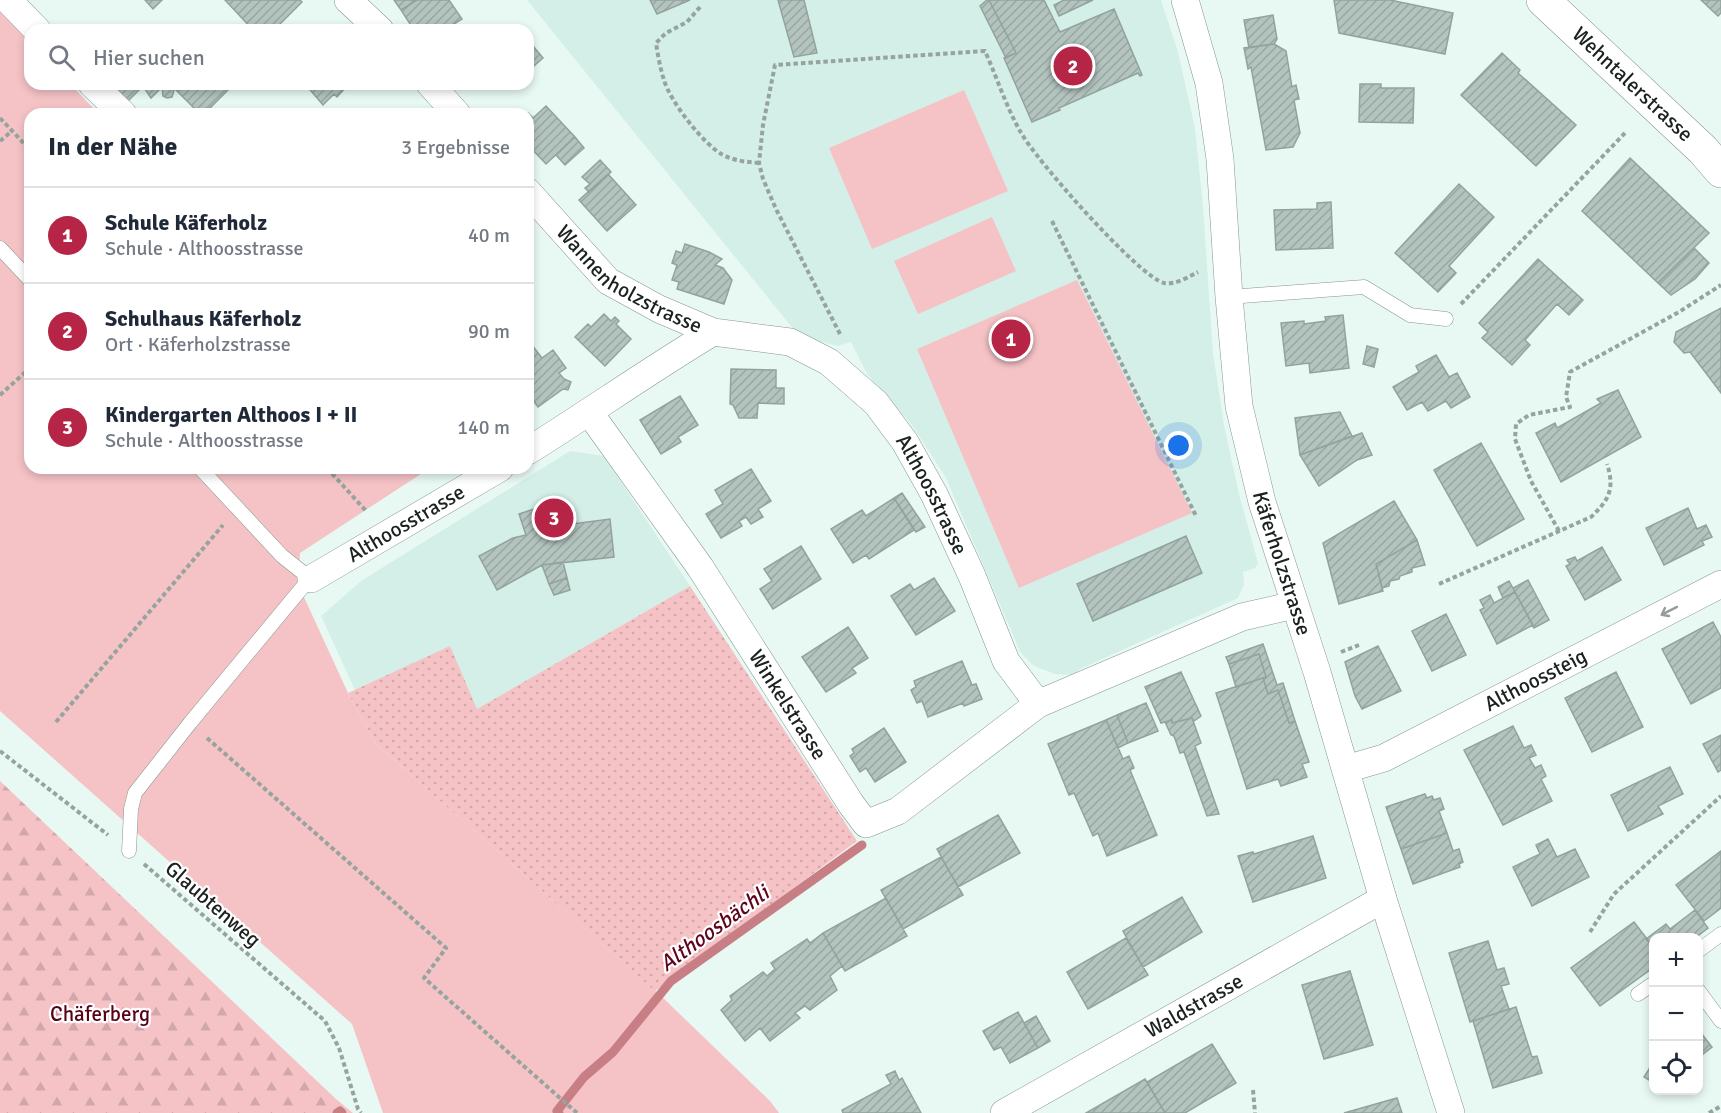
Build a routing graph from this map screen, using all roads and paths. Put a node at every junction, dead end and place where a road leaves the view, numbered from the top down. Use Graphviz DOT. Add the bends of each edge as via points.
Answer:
graph roads {
  1 [pos="8,0"];
  2 [pos="348,0"];
  3 [pos="1543,0"];
  4 [pos="1193,2"];
  5 [pos="700,7"];
  6 [pos="31,24"];
  7 [pos="374,24"];
  8 [pos="98,90"];
  9 [pos="435,90"];
  10 [pos="117,108"];
  11 [pos="452,108"];
  12 [pos="0,118"];
  13 [pos="12,130"];
  14 [pos="1625,134"];
  15 [pos="0,141"];
  16 [pos="24,143"];
  17 [pos="759,163"];
  18 [pos="1721,171"];
  19 [pos="534,199"];
  20 [pos="1052,221"];
  21 [pos="0,248"];
  22 [pos="1200,271"];
  23 [pos="24,274"];
  24 [pos="1721,285"];
  25 [pos="1470,294"];
  26 [pos="1229,297"];
  27 [pos="1446,320"];
  28 [pos="713,332"];
  29 [pos="838,369"];
  30 [pos="24,374"];
  31 [pos="0,395"];
  32 [pos="589,412"];
  33 [pos="534,447"];
  34 [pos="1607,464"];
  35 [pos="205,474"];
  36 [pos="333,474"];
  37 [pos="464,477"];
  38 [pos="237,509"];
  39 [pos="1196,516"];
  40 [pos="1559,531"];
  41 [pos="388,534"];
  42 [pos="311,579"];
  43 [pos="1438,584"];
  44 [pos="1721,584"];
  45 [pos="1294,605"];
  46 [pos="1359,645"];
  47 [pos="1341,651"];
  48 [pos="1038,704"];
  49 [pos="56,722"];
  50 [pos="190,723"];
  51 [pos="0,751"];
  52 [pos="1346,769"];
  53 [pos="1721,796"];
  54 [pos="129,851"];
  55 [pos="1383,899"];
  56 [pos="1590,932"];
  57 [pos="1721,934"];
  58 [pos="1703,947"];
  59 [pos="1649,986"];
  60 [pos="1638,994"];
  61 [pos="1703,997"];
  62 [pos="1721,1021"];
  63 [pos="1253,1090"];
  64 [pos="1721,1106"];
  65 [pos="361,1113"];
  66 [pos="577,1113"];
  67 [pos="1004,1113"];
  68 [pos="1255,1113"];
  69 [pos="1451,1113"];
  70 [pos="1709,1113"];
  1 -- 6 [label="street"];
  2 -- 7 [label="street"];
  3 -- 18 [label="main road, Wehntalerstrasse"];
  4 -- 26 [label="street, Käferholzstrasse" via="1219,148"];
  5 -- 17 [label="path" via="687,22 656,43 664,82 706,142 738,161"];
  8 -- 10 [label="street"];
  9 -- 11 [label="street"];
  12 -- 13 [label="path"];
  13 -- 15 [label="path"];
  13 -- 16 [label="path"];
  14 -- 25 [label="path"];
  17 -- 22 [label="path" via="775,64 985,51 1020,132 1043,165 1129,258 1165,283"];
  17 -- 29 [label="path" via="776,209 844,342"];
  19 -- 28 [label="street, Wannenholzstrasse" via="608,281"];
  20 -- 39 [label="path"];
  21 -- 23 [label="lane"];
  24 -- 40 [label="path" via="1570,372 1566,397 1570,407 1528,415 1516,424 1515,440 1531,481"];
  26 -- 27 [label="lane" via="1364,287 1410,315"];
  26 -- 45 [label="street, Käferholzstrasse" via="1239,406 1262,502"];
  28 -- 29 [label="street, Althoosstrasse" via="790,342"];
  28 -- 32 [label="street"];
  29 -- 48 [label="street, Althoosstrasse" via="876,403 905,442 972,576 1006,661"];
  30 -- 31 [label="path"];
  32 -- 33 [label="street"];
  32 -- 48 [label="street, Winkelstrasse" via="700,567 866,824 898,811"];
  34 -- 40 [label="path" via="1610,493 1604,505 1591,517"];
  35 -- 38 [label="lane"];
  36 -- 41 [label="path"];
  37 -- 41 [label="street, Althoosstrasse"];
  38 -- 42 [label="lane" via="282,556"];
  38 -- 49 [label="path"];
  40 -- 43 [label="path"];
  41 -- 42 [label="street, Althoosstrasse"];
  42 -- 50 [label="lane"];
  44 -- 52 [label="street, Althoossteig, one-way" via="1384,758"];
  45 -- 48 [label="street" via="1242,616"];
  45 -- 52 [label="street, Käferholzstrasse"];
  46 -- 47 [label="path"];
  50 -- 54 [label="lane" via="135,793"];
  50 -- 66 [label="path" via="446,948 424,978"];
  51 -- 54 [label="path, Glaubtenweg"];
  52 -- 55 [label="street, Käferholzstrasse"];
  53 -- 56 [label="path" via="1614,894"];
  54 -- 65 [label="path, Glaubtenweg" via="325,1022 339,1048"];
  55 -- 67 [label="street, Waldstrasse"];
  55 -- 69 [label="street, Käferholzstrasse"];
  57 -- 58 [label="lane"];
  59 -- 60 [label="lane"];
  61 -- 62 [label="lane"];
  63 -- 68 [label="path"];
  64 -- 70 [label="path"];
}
